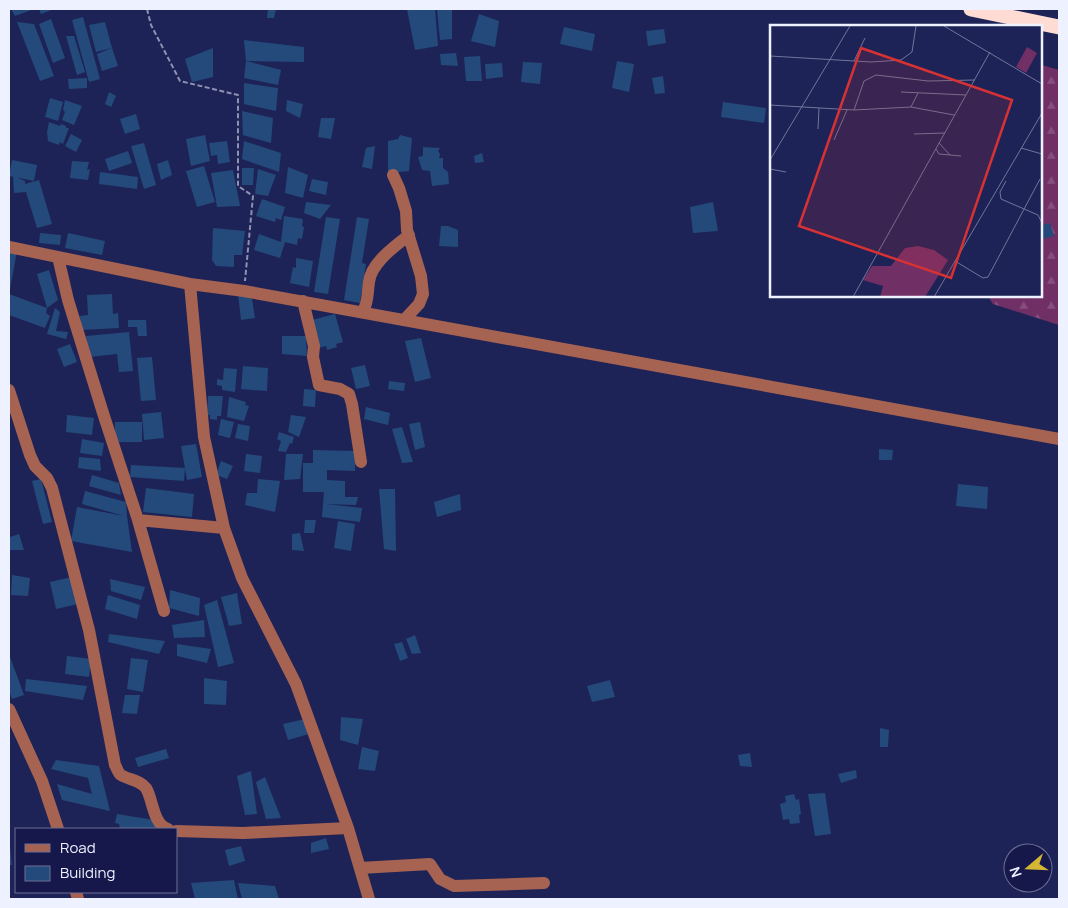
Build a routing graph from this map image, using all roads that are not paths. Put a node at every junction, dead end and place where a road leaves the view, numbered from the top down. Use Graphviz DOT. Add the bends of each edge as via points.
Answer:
graph roads {
  1 [pos="971,9"];
  2 [pos="1059,27"];
  3 [pos="393,175"];
  4 [pos="409,235"];
  5 [pos="9,247"];
  6 [pos="58,257"];
  7 [pos="190,284"];
  8 [pos="303,302"];
  9 [pos="363,312"];
  10 [pos="404,320"];
  11 [pos="9,390"];
  12 [pos="1059,439"];
  13 [pos="361,462"];
  14 [pos="138,520"];
  15 [pos="224,528"];
  16 [pos="164,611"];
  17 [pos="9,709"];
  18 [pos="58,828"];
  19 [pos="163,828"];
  20 [pos="348,828"];
  21 [pos="178,831"];
  22 [pos="360,868"];
  23 [pos="544,884"];
  24 [pos="369,899"];
  1 -- 2 [label="highway"];
  3 -- 4 [label="street" via="406,211"];
  4 -- 9 [label="street" via="372,271"];
  4 -- 10 [label="street" via="423,294 419,304"];
  5 -- 6 [label="street"];
  6 -- 7 [label="street"];
  6 -- 14 [label="street" via="102,413"];
  7 -- 8 [label="street"];
  7 -- 15 [label="street" via="204,437"];
  8 -- 9 [label="street"];
  8 -- 13 [label="street" via="314,346 319,386 340,389 349,394"];
  9 -- 10 [label="street"];
  10 -- 12 [label="street"];
  11 -- 19 [label="street" via="30,455 52,488 89,630 115,765 120,774 144,785"];
  14 -- 15 [label="street"];
  14 -- 16 [label="street"];
  15 -- 20 [label="street" via="242,578 296,684"];
  17 -- 18 [label="street" via="42,781"];
  20 -- 21 [label="street" via="244,833"];
  20 -- 22 [label="street"];
  22 -- 23 [label="street" via="430,864 440,879 454,886"];
  22 -- 24 [label="street"];
}
